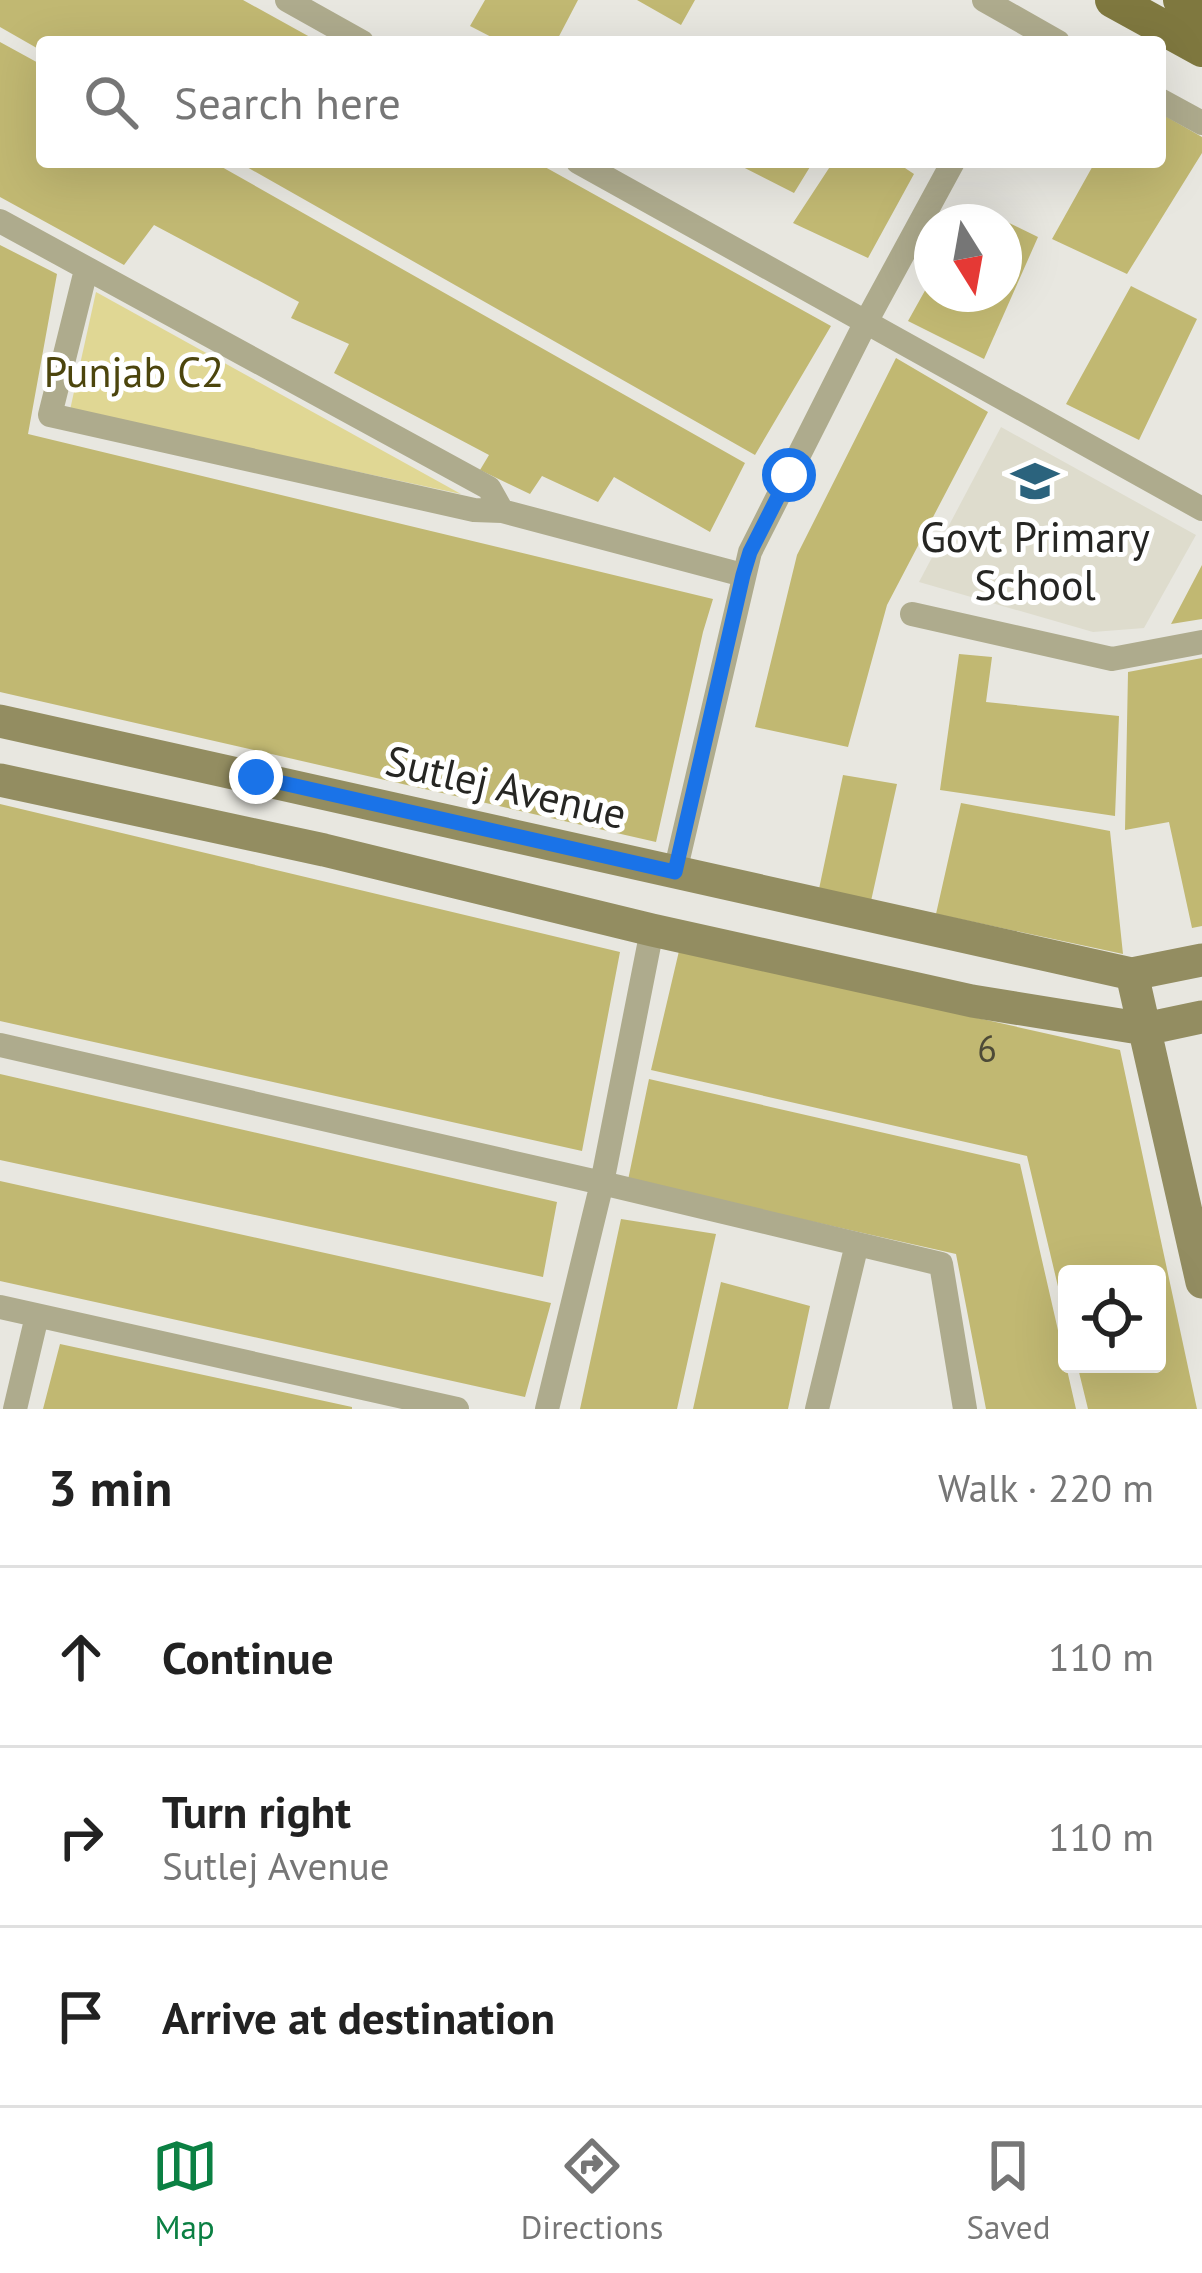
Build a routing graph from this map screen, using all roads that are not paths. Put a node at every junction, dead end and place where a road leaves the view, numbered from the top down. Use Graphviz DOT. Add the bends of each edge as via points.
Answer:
graph roads {
  1 [pos="286,0"];
  2 [pos="984,0"];
  3 [pos="1082,0"];
  4 [pos="1113,0"];
  5 [pos="1181,0"];
  6 [pos="1202,12"];
  7 [pos="1023,34"];
  8 [pos="351,36"];
  9 [pos="1146,36"];
  10 [pos="1166,48"];
  11 [pos="1202,50"];
  12 [pos="1202,68"];
  13 [pos="1166,103"];
  14 [pos="1202,123"];
  15 [pos="589,168"];
  16 [pos="950,168"];
  17 [pos="0,221"];
  18 [pos="86,270"];
  19 [pos="866,322"];
  20 [pos="1202,509"];
  21 [pos="502,511"];
  22 [pos="743,575"];
  23 [pos="912,614"];
  24 [pos="1202,641"];
  25 [pos="0,721"];
  26 [pos="0,780"];
  27 [pos="341,796"];
  28 [pos="324,850"];
  29 [pos="675,872"];
  30 [pos="652,930"];
  31 [pos="1202,960"];
  32 [pos="1132,974"];
  33 [pos="1202,1017"];
  34 [pos="1145,1029"];
  35 [pos="0,1045"];
  36 [pos="602,1183"];
  37 [pos="857,1244"];
  38 [pos="1202,1282"];
  39 [pos="0,1307"];
  40 [pos="38,1316"];
  41 [pos="15,1409"];
  42 [pos="457,1409"];
  43 [pos="547,1409"];
  44 [pos="817,1409"];
  45 [pos="965,1409"];
  1 -- 8 [label="street"];
  2 -- 7 [label="street"];
  3 -- 9 [label="main road"];
  4 -- 11 [label="main road"];
  5 -- 6 [label="main road"];
  10 -- 12 [label="main road"];
  13 -- 14 [label="street"];
  15 -- 19 [label="street"];
  16 -- 19 [label="street"];
  17 -- 18 [label="street"];
  18 -- 21 [label="street" via="489,488"];
  18 -- 21 [label="street" via="50,415"];
  19 -- 20 [label="street"];
  19 -- 22 [label="street"];
  21 -- 22 [label="street"];
  22 -- 29 [label="street"];
  23 -- 24 [label="street" via="1112,659"];
  25 -- 27 [label="street, Sutlej Avenue"];
  26 -- 28 [label="street"];
  27 -- 28 [label="street"];
  27 -- 29 [label="street, Sutlej Avenue"];
  28 -- 30 [label="street"];
  29 -- 32 [label="street, Sutlej Avenue"];
  30 -- 34 [label="street" via="972,1001"];
  30 -- 36 [label="street"];
  31 -- 32 [label="street, Sutlej Avenue"];
  32 -- 34 [label="street"];
  33 -- 34 [label="street"];
  34 -- 38 [label="street"];
  35 -- 36 [label="street"];
  36 -- 37 [label="street"];
  36 -- 43 [label="street"];
  37 -- 44 [label="street"];
  37 -- 45 [label="street" via="941,1264"];
  39 -- 40 [label="street"];
  40 -- 41 [label="street"];
  40 -- 42 [label="street"];
}
